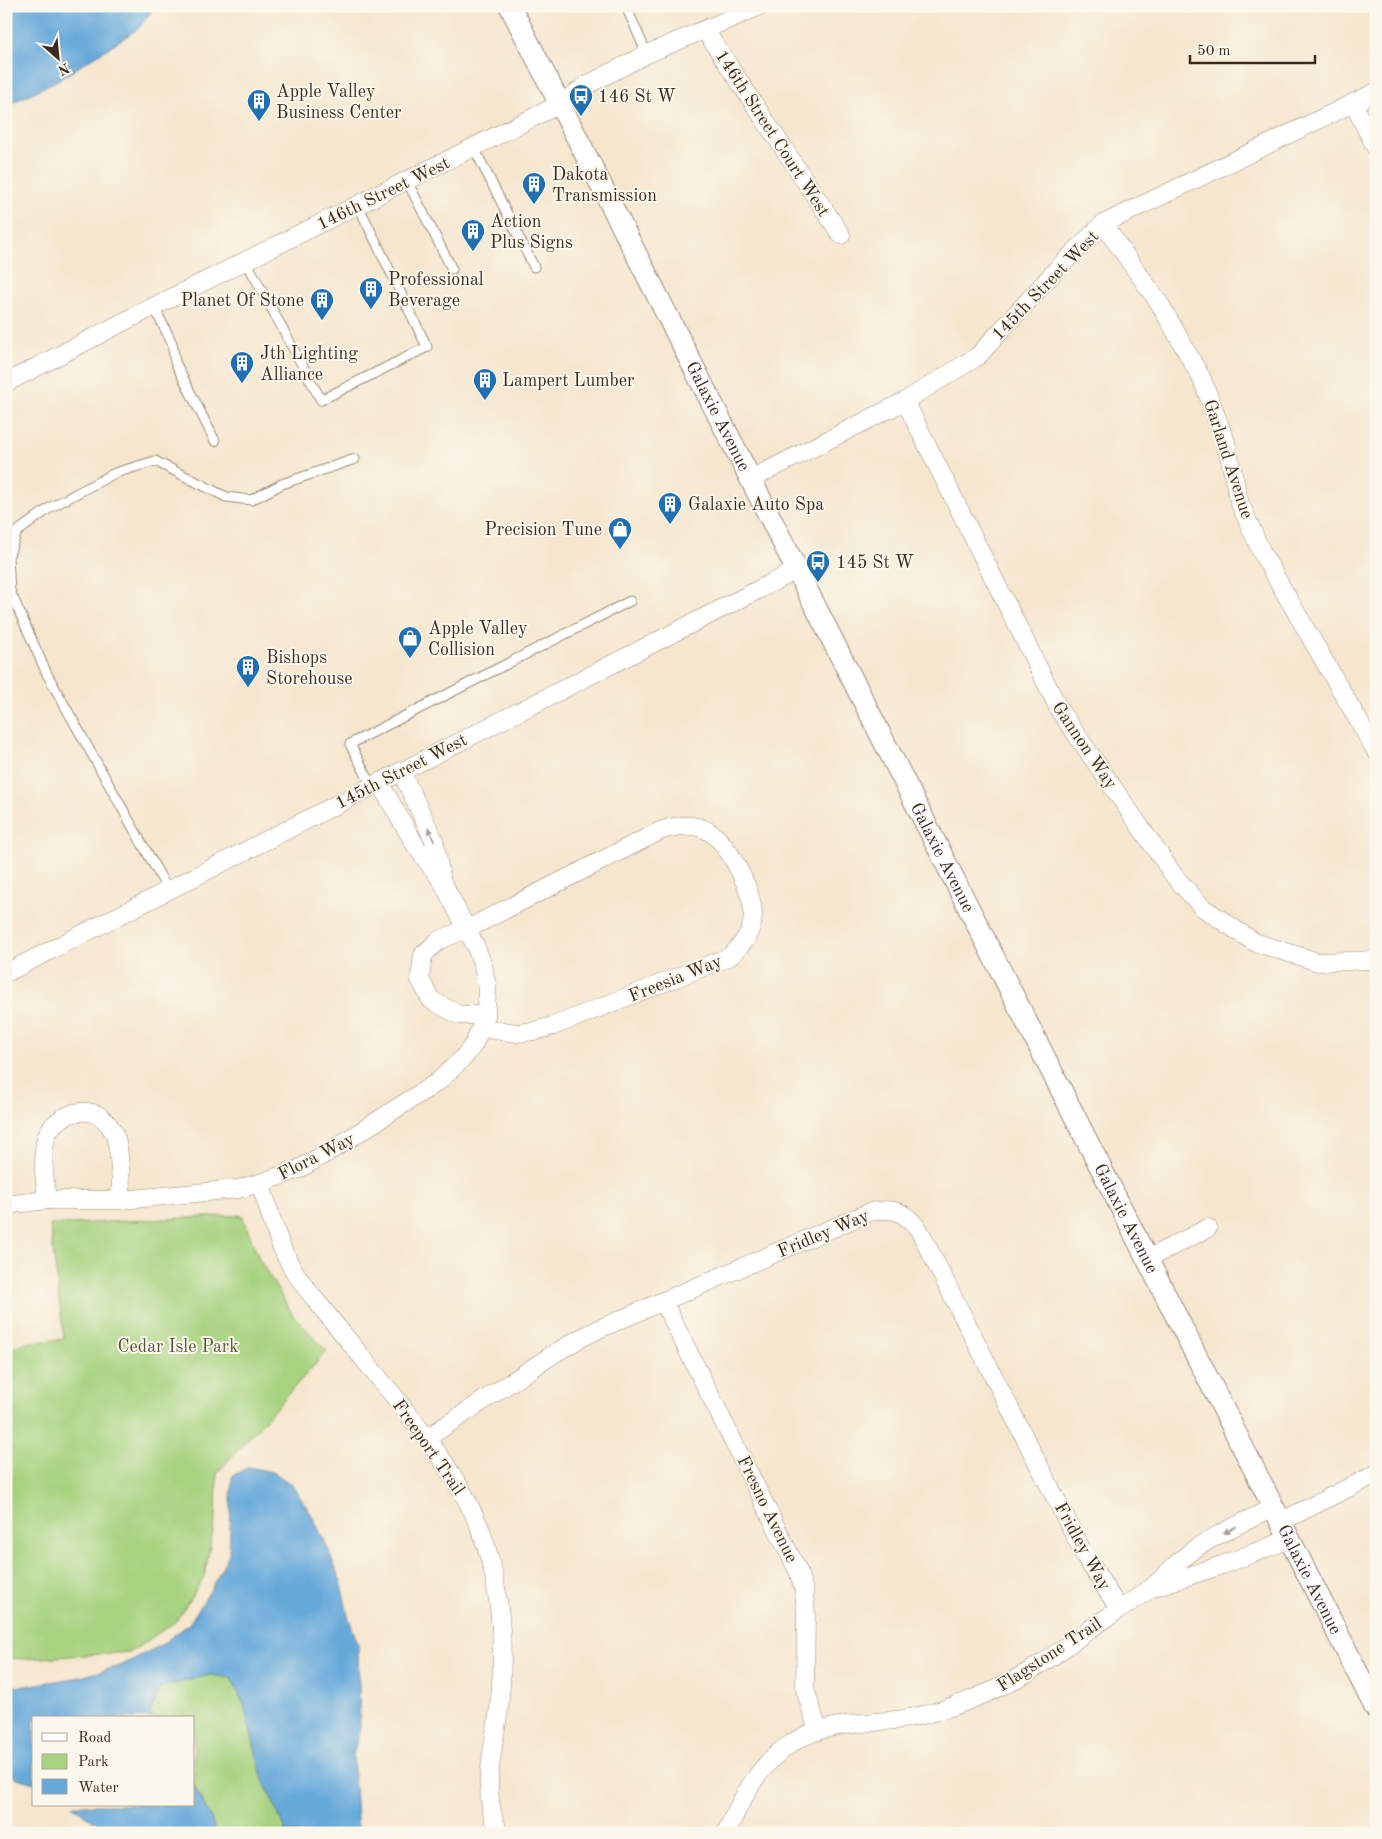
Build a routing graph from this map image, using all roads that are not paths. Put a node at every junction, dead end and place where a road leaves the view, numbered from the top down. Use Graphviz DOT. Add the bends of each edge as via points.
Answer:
graph roads {
  1 [pos="510,6"];
  2 [pos="637,6"];
  3 [pos="760,6"];
  4 [pos="705,30"];
  5 [pos="647,54"];
  6 [pos="1376,92"];
  7 [pos="1353,103"];
  8 [pos="560,104"];
  9 [pos="474,148"];
  10 [pos="1376,148"];
  11 [pos="407,181"];
  12 [pos="358,205"];
  13 [pos="1103,224"];
  14 [pos="841,235"];
  15 [pos="246,261"];
  16 [pos="534,267"];
  17 [pos="452,269"];
  18 [pos="154,307"];
  19 [pos="6,383"];
  20 [pos="905,401"];
  21 [pos="215,441"];
  22 [pos="355,459"];
  23 [pos="751,479"];
  24 [pos="797,570"];
  25 [pos="630,600"];
  26 [pos="1376,751"];
  27 [pos="401,771"];
  28 [pos="376,784"];
  29 [pos="442,881"];
  30 [pos="168,890"];
  31 [pos="467,929"];
  32 [pos="1376,960"];
  33 [pos="6,973"];
  34 [pos="483,1021"];
  35 [pos="260,1183"];
  36 [pos="47,1200"];
  37 [pos="122,1200"];
  38 [pos="6,1205"];
  39 [pos="1208,1228"];
  40 [pos="1147,1259"];
  41 [pos="663,1302"];
  42 [pos="427,1438"];
  43 [pos="1376,1474"];
  44 [pos="1281,1523"];
  45 [pos="1150,1588"];
  46 [pos="1119,1609"];
  47 [pos="1376,1709"];
  48 [pos="818,1730"];
  49 [pos="499,1833"];
  50 [pos="726,1833"];
  1 -- 8 [label="street, Galaxie Avenue"];
  2 -- 5 [label="lane" via="628,11"];
  3 -- 4 [label="street, 146th Street West"];
  4 -- 5 [label="street, 146th Street West"];
  4 -- 14 [label="street, 146th Street Court West"];
  5 -- 8 [label="street, 146th Street West" via="587,85"];
  6 -- 7 [label="street, 145th Street West"];
  7 -- 10 [label="street"];
  7 -- 13 [label="street, 145th Street West"];
  8 -- 9 [label="street, 146th Street West"];
  8 -- 23 [label="street, Galaxie Avenue"];
  9 -- 11 [label="street, 146th Street West"];
  9 -- 16 [label="lane"];
  11 -- 12 [label="street, 146th Street West"];
  11 -- 17 [label="lane"];
  12 -- 15 [label="street, 146th Street West"];
  12 -- 15 [label="lane" via="427,347 321,400"];
  13 -- 20 [label="street, 145th Street West" via="978,356"];
  13 -- 26 [label="street, Garland Avenue" via="1160,304 1202,378 1226,442 1239,502 1262,553"];
  15 -- 18 [label="street, 146th Street West"];
  18 -- 19 [label="street, 146th Street West"];
  18 -- 21 [label="lane" via="172,343 175,362"];
  20 -- 23 [label="street, 145th Street West"];
  20 -- 32 [label="street, Gannon Way" via="1060,711 1175,876 1202,907 1254,942 1318,962"];
  22 -- 30 [label="lane" via="282,484 251,500 226,497 155,461 115,473 51,507 17,532 8,557 10,591 47,674"];
  23 -- 24 [label="street, Galaxie Avenue"];
  24 -- 27 [label="street, 145th Street West"];
  24 -- 40 [label="street, Galaxie Avenue"];
  25 -- 28 [label="lane" via="350,744"];
  27 -- 28 [label="street, 145th Street West"];
  29 -- 27 [label="street, Flora Way, one-way" via="434,840"];
  28 -- 29 [label="street, Flora Way"];
  28 -- 30 [label="street, 145th Street West"];
  29 -- 31 [label="street, Flora Way"];
  30 -- 33 [label="street, 145th Street West"];
  31 -- 34 [label="street, Flora Way" via="483,966 487,987"];
  31 -- 34 [label="street" via="439,940 422,955 420,979 431,1000 460,1015"];
  31 -- 34 [label="street, Freesia Way" via="660,831 680,825 710,832 726,846 748,889 754,910 745,941 719,962 535,1031 517,1033"];
  34 -- 35 [label="street, Flora Way" via="474,1044 439,1081 336,1148 299,1169"];
  35 -- 37 [label="street, Flora Way" via="238,1189"];
  35 -- 42 [label="street, Freeport Trail" via="279,1242 296,1274"];
  36 -- 37 [label="street, Flora Way"];
  36 -- 37 [label="street" via="46,1136 56,1122 66,1116 93,1113 105,1120 114,1132"];
  36 -- 38 [label="street, Flora Way"];
  39 -- 40 [label="street"];
  40 -- 44 [label="street, Galaxie Avenue"];
  41 -- 42 [label="street, Fridley Way" via="601,1328 552,1355"];
  41 -- 46 [label="street, Fridley Way" via="870,1212 898,1211 910,1218 1085,1556"];
  41 -- 48 [label="street, Fresno Avenue" via="798,1571 806,1613 805,1690"];
  42 -- 49 [label="street, Freeport Trail" via="470,1506 481,1531 498,1595 503,1665 488,1792 489,1807"];
  43 -- 44 [label="street"];
  44 -- 45 [label="street" via="1222,1565"];
  44 -- 45 [label="street, one-way" via="1195,1548"];
  44 -- 47 [label="street, Galaxie Avenue"];
  45 -- 46 [label="street, Flagstone Trail"];
  46 -- 48 [label="street, Flagstone Trail" via="1026,1673 981,1696 909,1718"];
  48 -- 50 [label="street, Flagstone Trail" via="792,1742 771,1759 739,1803"];
}
